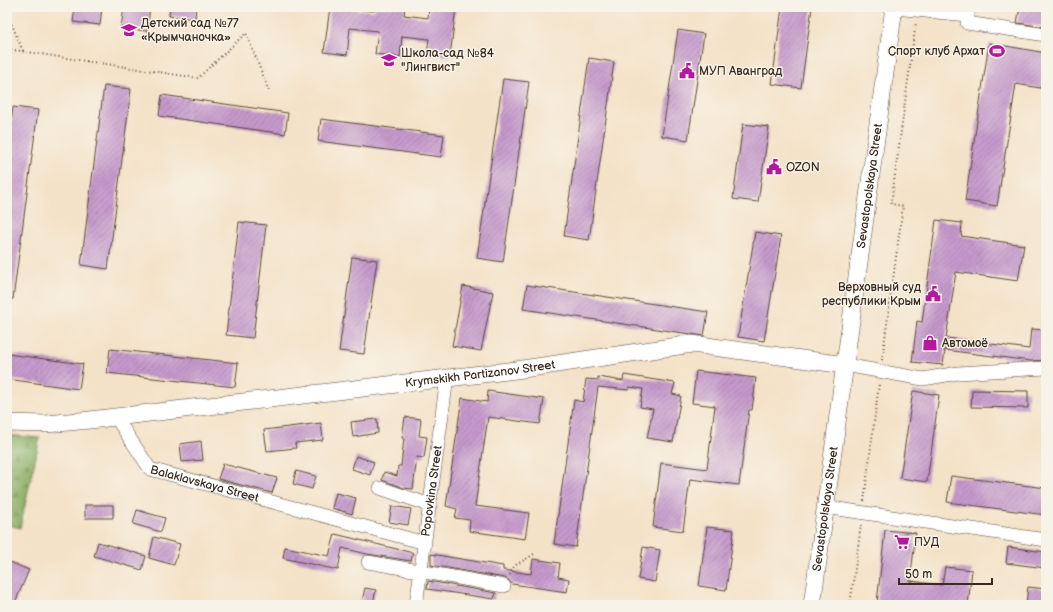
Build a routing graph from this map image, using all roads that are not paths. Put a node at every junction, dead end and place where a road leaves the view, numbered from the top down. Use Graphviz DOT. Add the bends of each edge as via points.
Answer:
graph roads {
  1 [pos="894,7"];
  2 [pos="969,11"];
  3 [pos="1046,35"];
  4 [pos="845,365"];
  5 [pos="1046,368"];
  6 [pos="447,378"];
  7 [pos="115,416"];
  8 [pos="7,423"];
  9 [pos="380,488"];
  10 [pos="430,505"];
  11 [pos="825,507"];
  12 [pos="1046,540"];
  13 [pos="425,543"];
  14 [pos="368,562"];
  15 [pos="422,572"];
  16 [pos="504,586"];
  17 [pos="416,605"];
  18 [pos="812,605"];
  1 -- 2 [label="street"];
  1 -- 4 [label="main road, Sevastopolskaya Street"];
  2 -- 3 [label="street" via="967,23"];
  4 -- 5 [label="street" via="923,379 958,373"];
  4 -- 6 [label="main road, Krymskikh Partizanov Street" via="692,344"];
  4 -- 11 [label="main road, Sevastopolskaya Street"];
  6 -- 7 [label="main road, Krymskikh Partizanov Street"];
  6 -- 10 [label="street, Popovkina Street"];
  7 -- 8 [label="main road" via="46,424"];
  7 -- 13 [label="street, Balaklavskaya Street" via="150,469"];
  9 -- 10 [label="street"];
  10 -- 13 [label="street, Popovkina Street"];
  11 -- 12 [label="street"];
  11 -- 18 [label="main road, Sevastopolskaya Street"];
  13 -- 15 [label="street, Popovkina Street"];
  14 -- 15 [label="street"];
  15 -- 16 [label="street"];
  15 -- 17 [label="street, Popovkina Street"];
}
